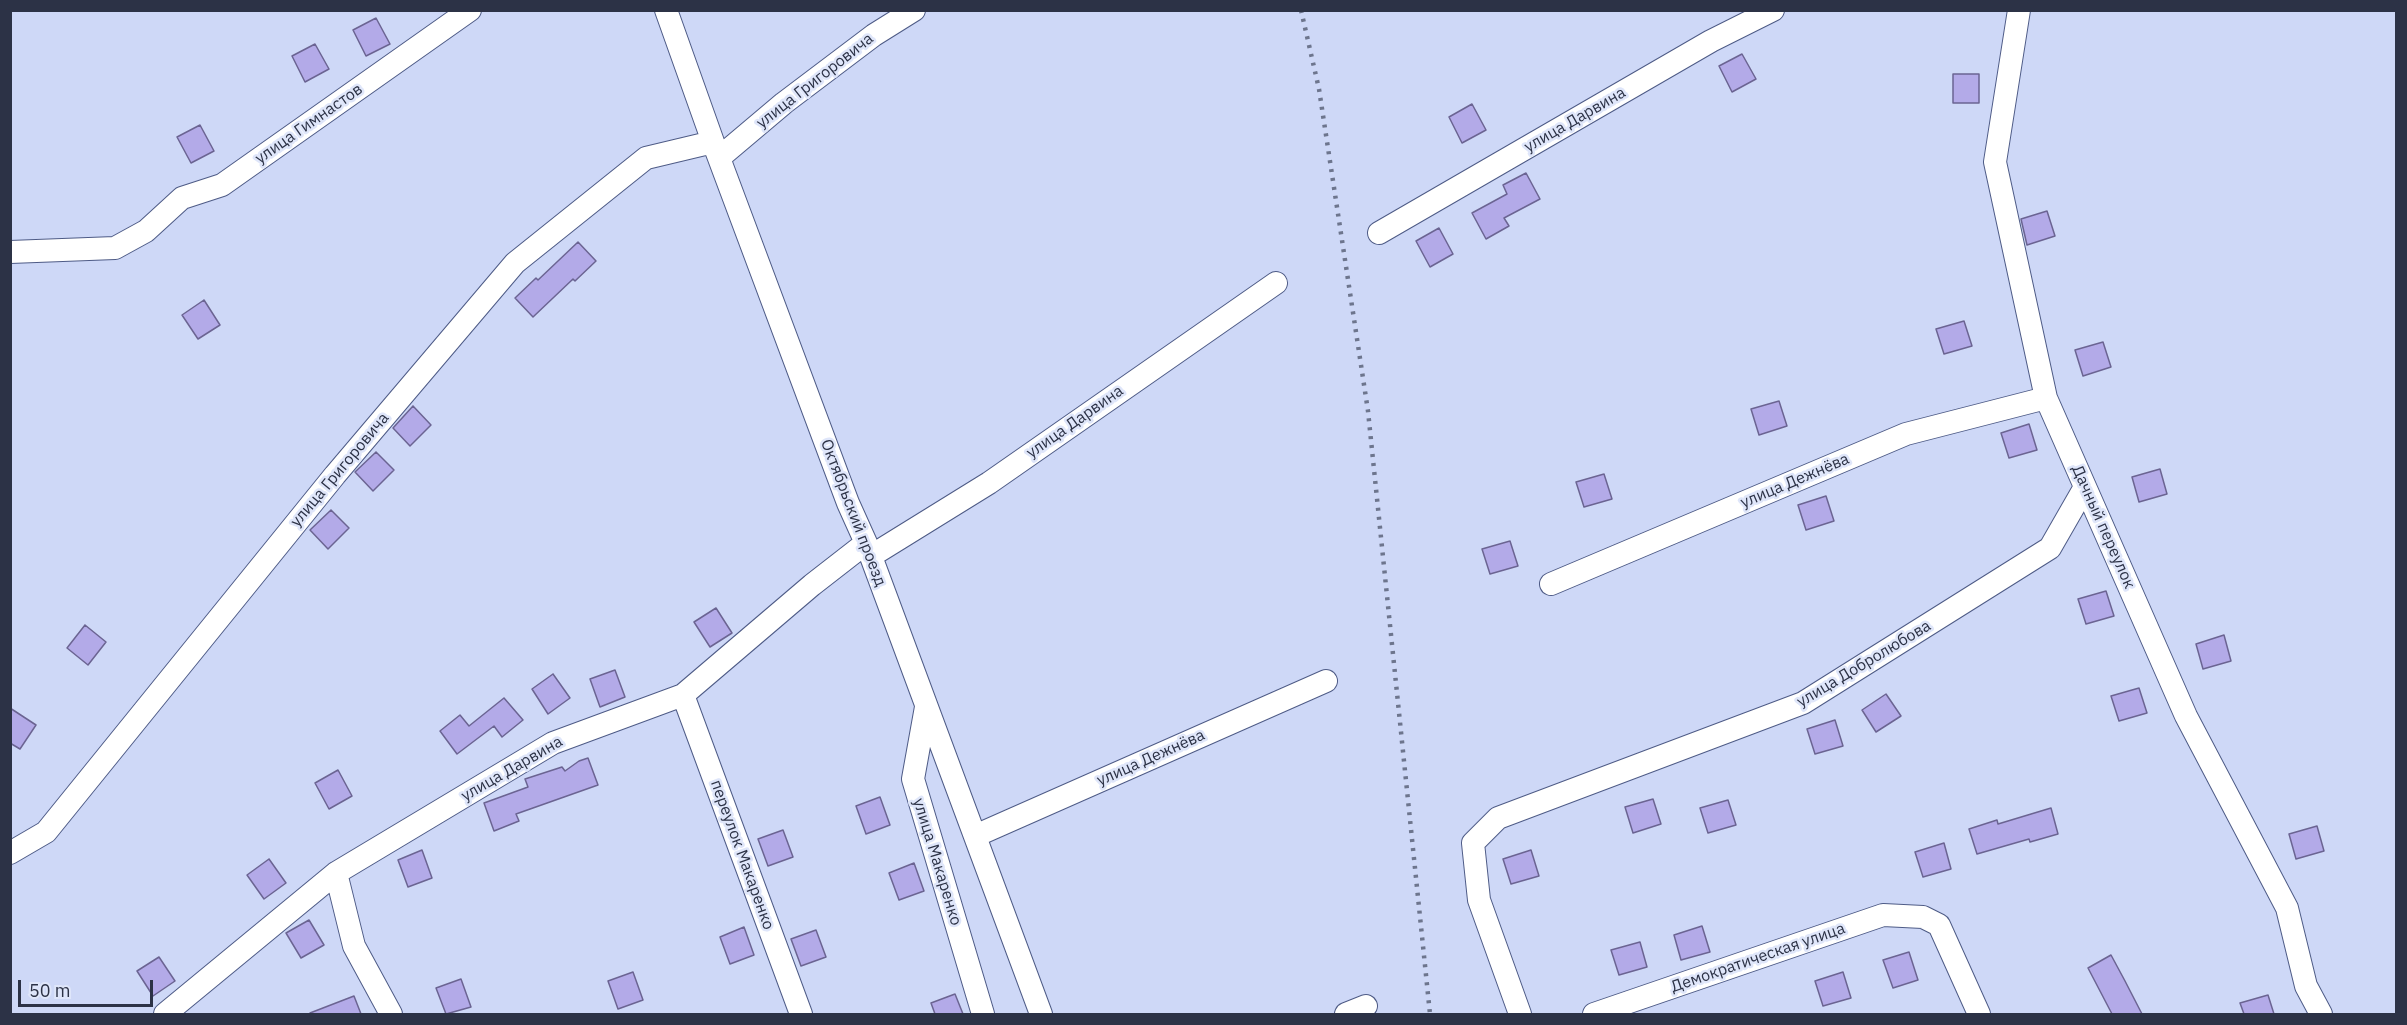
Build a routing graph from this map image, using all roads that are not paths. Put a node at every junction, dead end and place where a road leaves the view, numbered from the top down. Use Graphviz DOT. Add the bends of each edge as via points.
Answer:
graph roads {
  1 [pos="470,10"];
  2 [pos="666,10"];
  3 [pos="914,10"];
  4 [pos="1773,10"];
  5 [pos="2019,10"];
  6 [pos="717,150"];
  7 [pos="1379,233"];
  8 [pos="10,252"];
  9 [pos="1276,283"];
  10 [pos="2046,398"];
  11 [pos="2085,487"];
  12 [pos="869,550"];
  13 [pos="1551,584"];
  14 [pos="1326,681"];
  15 [pos="683,695"];
  16 [pos="926,707"];
  17 [pos="975,836"];
  18 [pos="10,853"];
  19 [pos="336,873"];
  20 [pos="165,1014"];
  21 [pos="391,1014"];
  22 [pos="801,1014"];
  23 [pos="983,1014"];
  24 [pos="1041,1014"];
  25 [pos="1520,1014"];
  26 [pos="1594,1014"];
  27 [pos="1978,1014"];
  28 [pos="2321,1014"];
  1 -- 8 [label="street, улица Гимнастов" via="222,185 182,198 146,231 115,248"];
  2 -- 6 [label="street, Октябрьский проезд"];
  3 -- 6 [label="street, улица Григоровича"];
  4 -- 7 [label="street, улица Дарвина" via="1711,41"];
  5 -- 10 [label="street, Дачный переулок" via="1995,162"];
  6 -- 12 [label="street, Октябрьский проезд"];
  6 -- 18 [label="street, улица Григоровича" via="646,158 514,262 46,832"];
  9 -- 12 [label="street, улица Дарвина" via="989,483"];
  10 -- 11 [label="street, Дачный переулок"];
  10 -- 13 [label="street, улица Дежнёва" via="1906,434"];
  11 -- 25 [label="street, улица Добролюбова" via="2050,548 1803,703 1498,818 1473,843 1479,900"];
  11 -- 28 [label="street, Дачный переулок" via="2186,716 2287,908 2306,986"];
  12 -- 15 [label="street, улица Дарвина" via="812,585"];
  12 -- 16 [label="street, Октябрьский проезд"];
  14 -- 17 [label="street, улица Дежнёва"];
  15 -- 19 [label="street, улица Дарвина" via="554,742"];
  15 -- 22 [label="street, переулок Макаренко"];
  16 -- 17 [label="street, Октябрьский проезд"];
  16 -- 23 [label="street, улица Макаренко" via="913,779"];
  17 -- 24 [label="street, Октябрьский проезд"];
  19 -- 20 [label="street, улица Дарвина"];
  19 -- 21 [label="street" via="354,946"];
  26 -- 27 [label="street, Демократическая улица" via="1883,915 1923,917 1939,925"];
}
